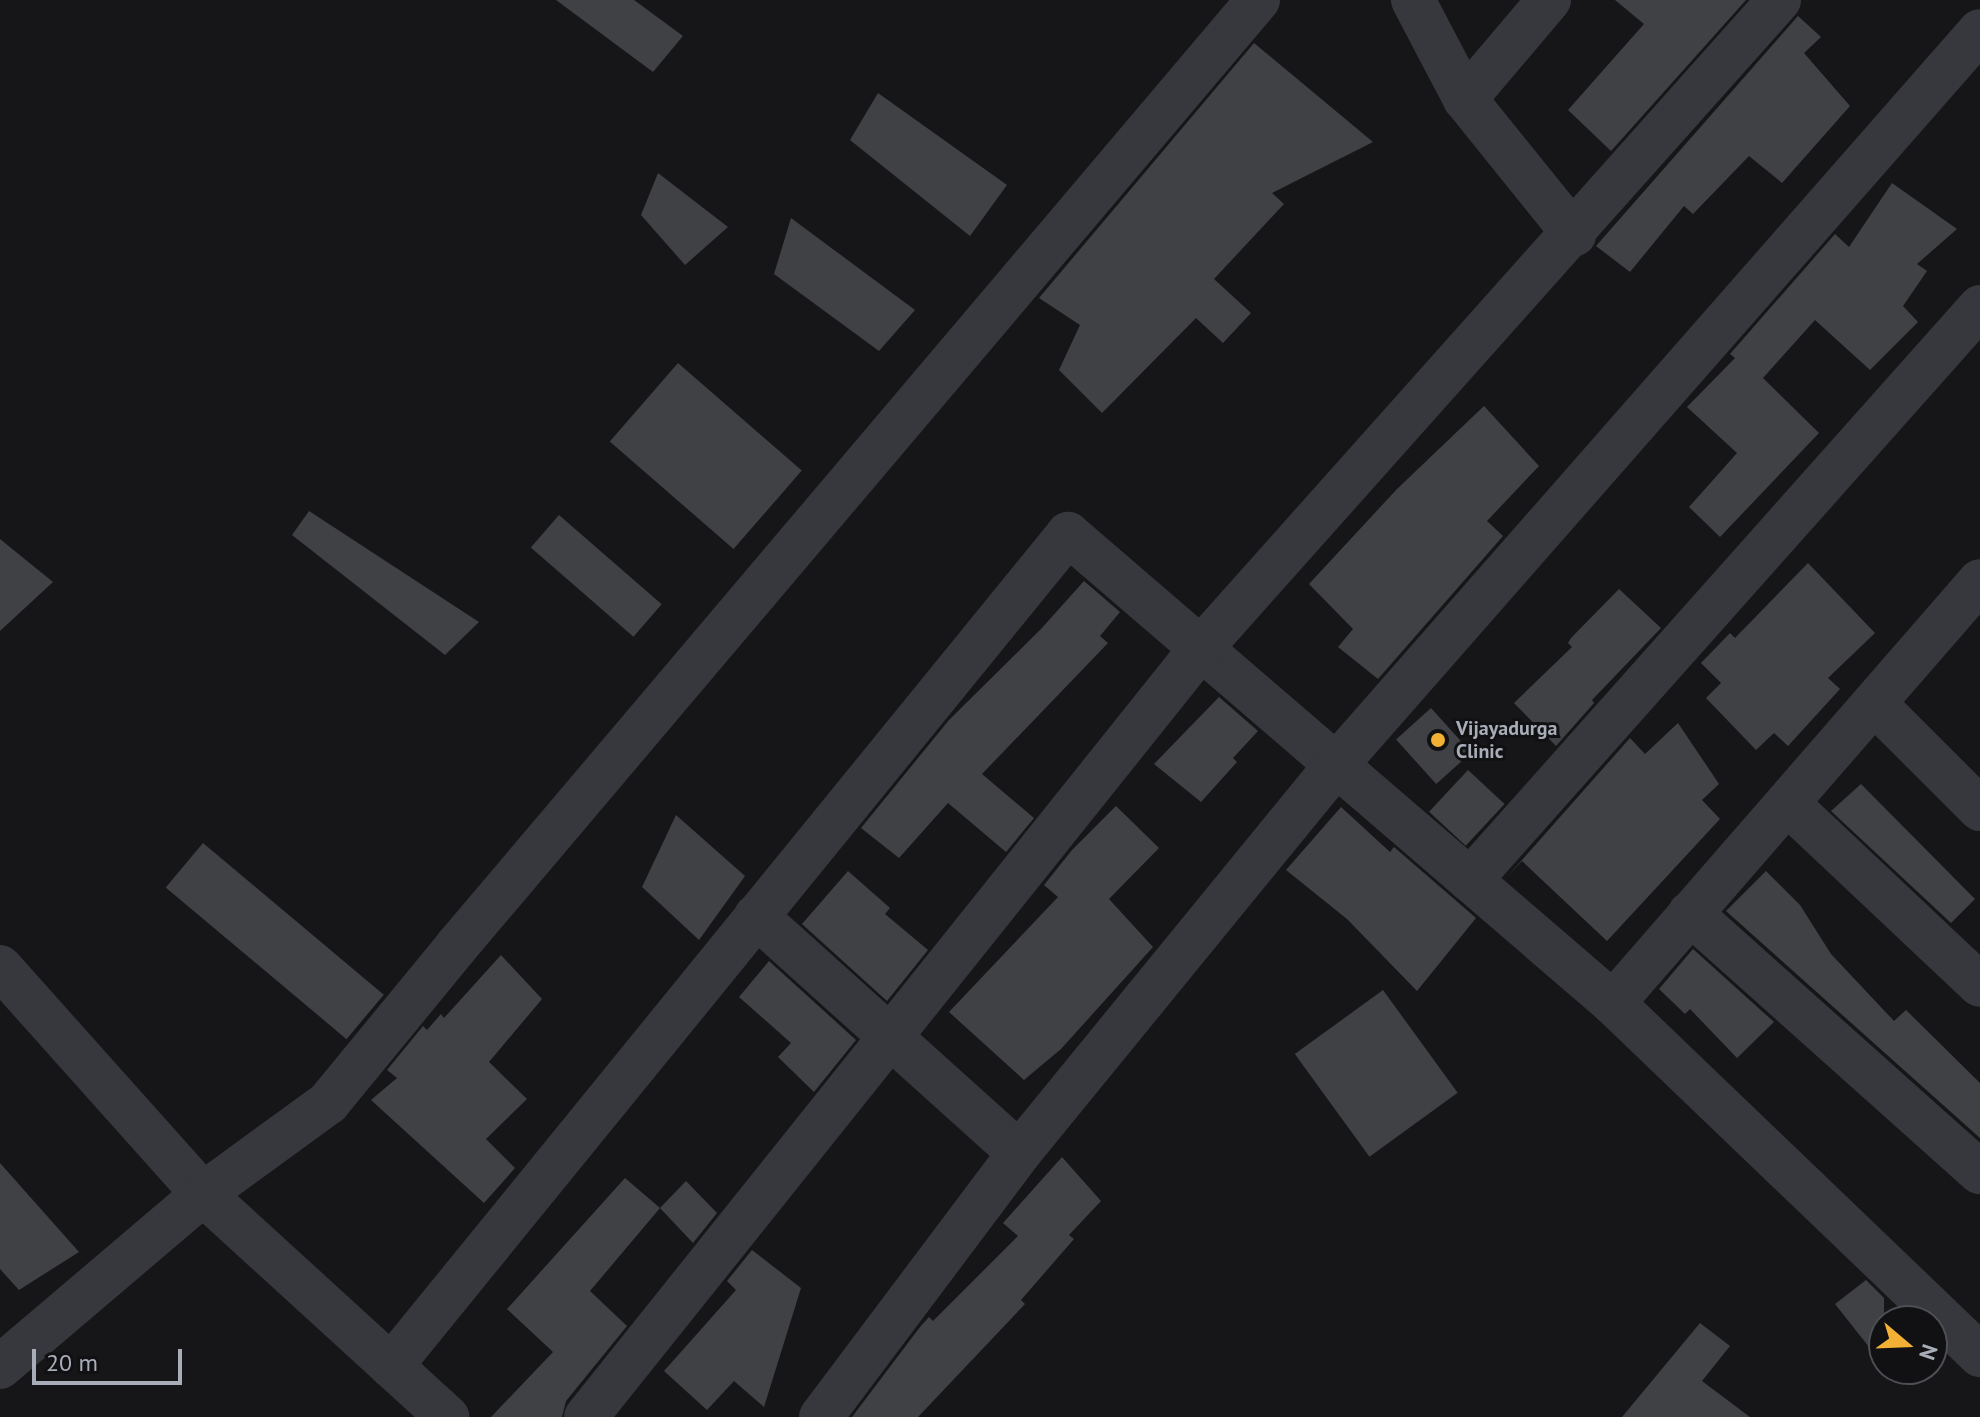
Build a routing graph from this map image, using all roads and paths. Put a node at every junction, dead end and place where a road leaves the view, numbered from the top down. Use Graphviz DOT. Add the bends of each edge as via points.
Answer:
graph roads {
  1 [pos="1258,0"];
  2 [pos="1413,0"];
  3 [pos="1549,0"];
  4 [pos="1779,0"];
  5 [pos="1980,31"];
  6 [pos="1465,99"];
  7 [pos="1574,234"];
  8 [pos="1980,307"];
  9 [pos="1980,581"];
  10 [pos="1202,647"];
  11 [pos="1874,703"];
  12 [pos="1336,765"];
  13 [pos="1787,803"];
  14 [pos="1980,809"];
  15 [pos="1470,880"];
  16 [pos="1690,913"];
  17 [pos="756,916"];
  18 [pos="0,967"];
  19 [pos="1980,985"];
  20 [pos="1613,1003"];
  21 [pos="891,1037"];
  22 [pos="1019,1153"];
  23 [pos="1980,1172"];
  24 [pos="203,1194"];
  25 [pos="1980,1355"];
  26 [pos="391,1366"];
  27 [pos="0,1367"];
  28 [pos="447,1417"];
  29 [pos="586,1417"];
  30 [pos="821,1417"];
  1 -- 24 [label="street" via="328,1103"];
  2 -- 6 [label="street"];
  3 -- 6 [label="street"];
  4 -- 7 [label="street"];
  5 -- 12 [label="street"];
  6 -- 7 [label="street"];
  7 -- 10 [label="street"];
  8 -- 15 [label="street"];
  9 -- 11 [label="street"];
  10 -- 12 [label="street"];
  10 -- 17 [label="street" via="1068,534"];
  10 -- 21 [label="street"];
  11 -- 13 [label="street"];
  11 -- 14 [label="street"];
  12 -- 15 [label="street"];
  12 -- 22 [label="street"];
  13 -- 16 [label="street"];
  13 -- 19 [label="street"];
  15 -- 20 [label="street"];
  16 -- 20 [label="street"];
  16 -- 23 [label="street"];
  17 -- 21 [label="street"];
  17 -- 26 [label="street"];
  18 -- 24 [label="street"];
  20 -- 25 [label="street"];
  21 -- 22 [label="street"];
  21 -- 29 [label="street"];
  22 -- 30 [label="street"];
  24 -- 26 [label="street"];
  24 -- 27 [label="street"];
  26 -- 28 [label="street"];
}
